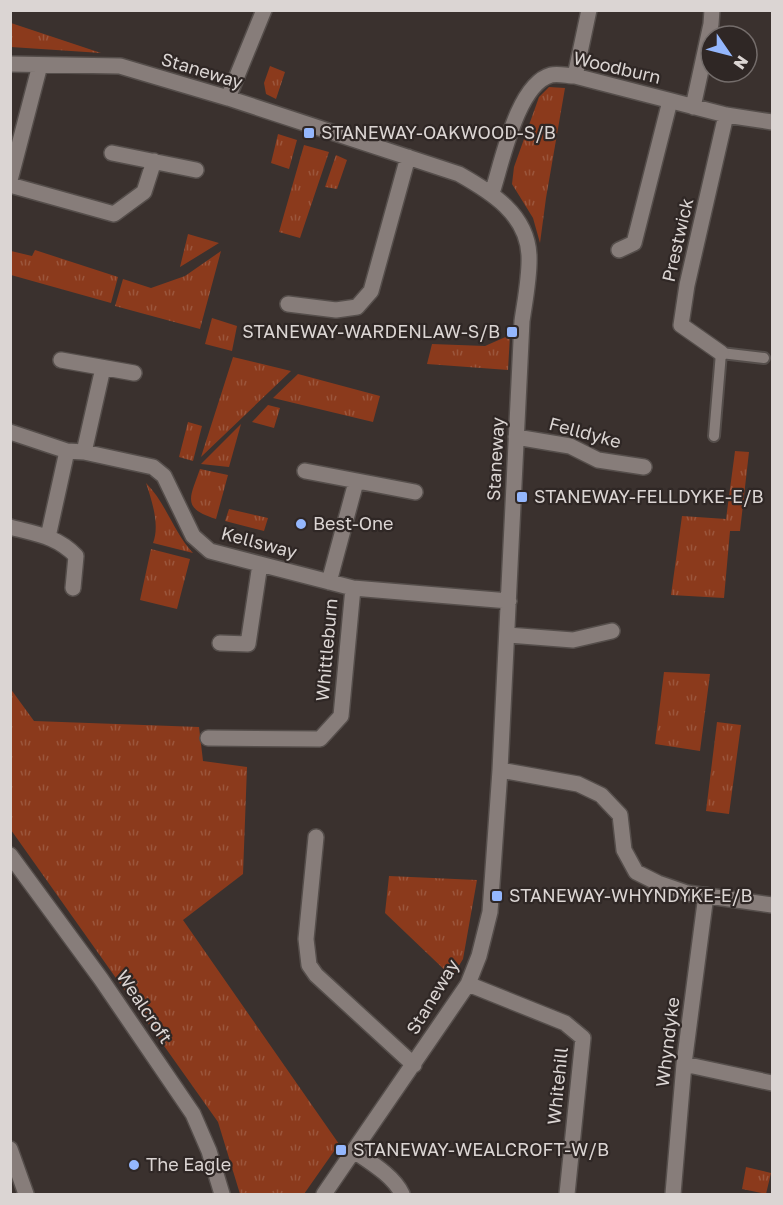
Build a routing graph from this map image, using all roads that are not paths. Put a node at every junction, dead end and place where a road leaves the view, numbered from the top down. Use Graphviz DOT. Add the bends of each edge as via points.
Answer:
graph roads {
  1 [pos="264,10"];
  2 [pos="589,10"];
  3 [pos="712,10"];
  4 [pos="10,63"];
  5 [pos="40,65"];
  6 [pos="575,76"];
  7 [pos="228,99"];
  8 [pos="670,101"];
  9 [pos="693,107"];
  10 [pos="726,115"];
  11 [pos="772,122"];
  12 [pos="112,153"];
  13 [pos="408,157"];
  14 [pos="154,161"];
  15 [pos="196,170"];
  16 [pos="10,180"];
  17 [pos="10,185"];
  18 [pos="492,193"];
  19 [pos="619,250"];
  20 [pos="288,304"];
  21 [pos="721,354"];
  22 [pos="764,358"];
  23 [pos="61,360"];
  24 [pos="103,368"];
  25 [pos="134,373"];
  26 [pos="10,432"];
  27 [pos="714,436"];
  28 [pos="516,437"];
  29 [pos="67,451"];
  30 [pos="84,452"];
  31 [pos="645,467"];
  32 [pos="305,471"];
  33 [pos="356,482"];
  34 [pos="415,492"];
  35 [pos="10,527"];
  36 [pos="48,537"];
  37 [pos="260,564"];
  38 [pos="329,582"];
  39 [pos="73,588"];
  40 [pos="353,588"];
  41 [pos="509,601"];
  42 [pos="612,631"];
  43 [pos="507,635"];
  44 [pos="220,643"];
  45 [pos="208,738"];
  46 [pos="500,770"];
  47 [pos="316,837"];
  48 [pos="10,855"];
  49 [pos="706,895"];
  50 [pos="772,905"];
  51 [pos="468,984"];
  52 [pos="684,1064"];
  53 [pos="414,1065"];
  54 [pos="772,1083"];
  55 [pos="10,1149"];
  56 [pos="354,1151"];
  57 [pos="26,1194"];
  58 [pos="222,1194"];
  59 [pos="324,1194"];
  60 [pos="402,1194"];
  61 [pos="567,1194"];
  62 [pos="673,1194"];
  1 -- 7 [label="street"];
  2 -- 6 [label="street"];
  3 -- 9 [label="street"];
  4 -- 5 [label="street, Staneway"];
  5 -- 7 [label="street, Staneway" via="120,66"];
  5 -- 16 [label="street"];
  6 -- 8 [label="street, Woodburn"];
  6 -- 18 [label="street, Woodburn" via="552,74 530,91 520,106"];
  7 -- 13 [label="street, Staneway"];
  8 -- 9 [label="street, Woodburn"];
  8 -- 19 [label="street" via="634,243"];
  9 -- 10 [label="street, Woodburn"];
  10 -- 11 [label="street, Woodburn"];
  10 -- 21 [label="street, Prestwick" via="681,325"];
  12 -- 14 [label="street"];
  13 -- 18 [label="street, Staneway" via="459,174"];
  13 -- 20 [label="street" via="371,291 357,307 336,310"];
  14 -- 15 [label="street"];
  14 -- 17 [label="street" via="144,192 114,214"];
  18 -- 28 [label="street, Staneway" via="523,227 529,255"];
  21 -- 22 [label="lane"];
  21 -- 27 [label="lane"];
  23 -- 24 [label="street"];
  24 -- 25 [label="street"];
  24 -- 30 [label="street"];
  26 -- 29 [label="street, Kellsway"];
  28 -- 31 [label="street, Felldyke" via="570,446 598,460"];
  28 -- 41 [label="street, Staneway"];
  29 -- 30 [label="street, Kellsway"];
  29 -- 36 [label="street"];
  30 -- 37 [label="street, Kellsway" via="153,467 164,476 193,536 210,551"];
  32 -- 33 [label="street"];
  33 -- 34 [label="street"];
  33 -- 38 [label="street"];
  35 -- 36 [label="street"];
  36 -- 39 [label="street" via="64,544 76,556"];
  37 -- 38 [label="street, Kellsway"];
  37 -- 44 [label="street" via="248,644"];
  38 -- 40 [label="street, Kellsway"];
  40 -- 41 [label="street, Kellsway"];
  40 -- 45 [label="street, Whittleburn" via="341,716 320,739"];
  41 -- 43 [label="street, Staneway"];
  42 -- 43 [label="street" via="573,640"];
  43 -- 46 [label="street, Staneway"];
  46 -- 49 [label="street" via="578,784 601,795 620,815 624,850 636,872 687,893"];
  46 -- 51 [label="street, Staneway" via="490,912"];
  47 -- 53 [label="street" via="306,939 309,965"];
  48 -- 58 [label="street, Wealcroft" via="193,1114"];
  49 -- 50 [label="street"];
  49 -- 52 [label="street, Whyndyke"];
  51 -- 53 [label="street, Staneway"];
  51 -- 61 [label="street, Whitehill" via="565,1023 583,1038"];
  52 -- 54 [label="street"];
  52 -- 62 [label="street, Whyndyke"];
  53 -- 56 [label="street, Staneway"];
  55 -- 57 [label="street"];
  56 -- 59 [label="street, Staneway"];
  56 -- 60 [label="street"];
}
